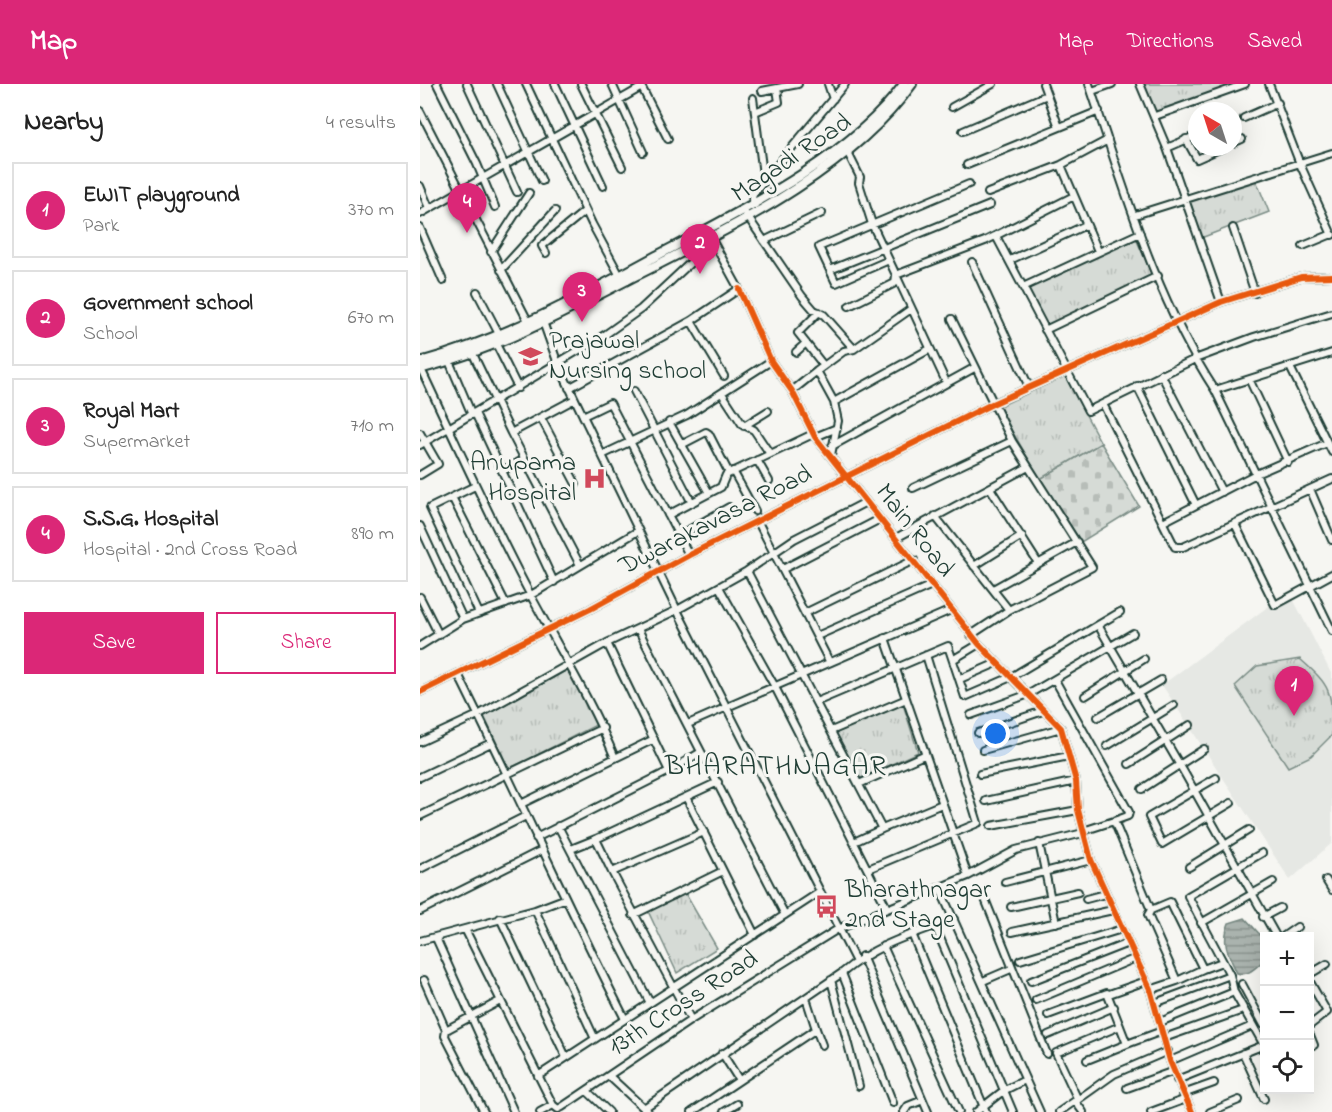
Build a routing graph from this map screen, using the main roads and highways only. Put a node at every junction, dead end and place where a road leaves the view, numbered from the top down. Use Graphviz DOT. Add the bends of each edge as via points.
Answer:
graph roads {
  1 [pos="904,84"];
  2 [pos="912,84"];
  3 [pos="755,207"];
  4 [pos="745,213"];
  5 [pos="542,320"];
  6 [pos="420,366"];
  1 -- 3 [label="main road, Magadi Road" via="863,129"];
  2 -- 3 [label="main road, Magadi Road" via="890,114 847,151"];
  3 -- 4 [label="main road, Magadi Road"];
  4 -- 5 [label="main road, Magadi Road"];
  4 -- 5 [label="main road, Magadi Road" via="711,238"];
  5 -- 6 [label="main road, Magadi Road" via="528,321"];
  5 -- 6 [label="main road, Magadi Road" via="496,344 449,361"];
}
